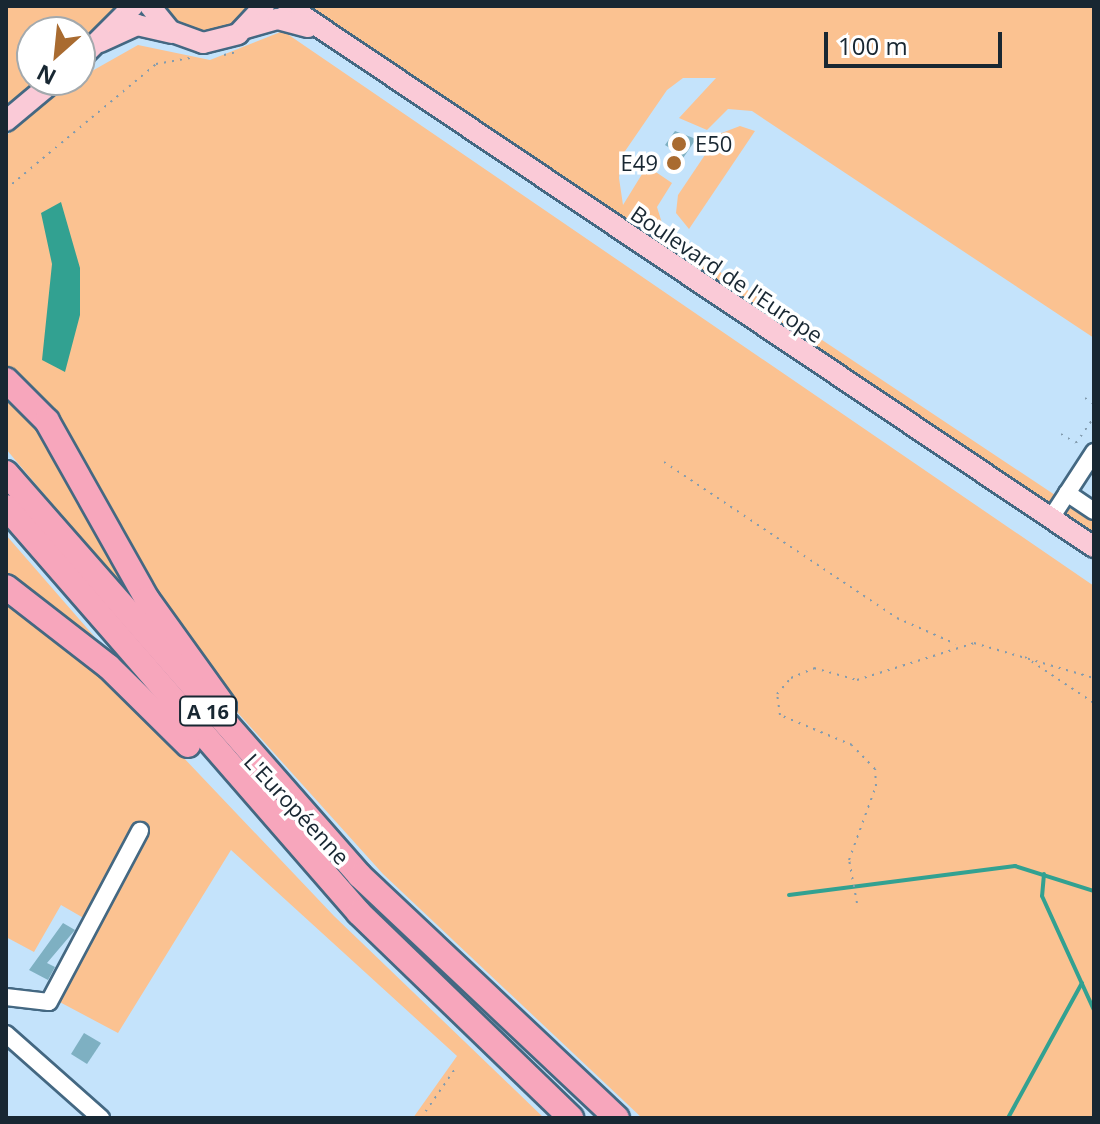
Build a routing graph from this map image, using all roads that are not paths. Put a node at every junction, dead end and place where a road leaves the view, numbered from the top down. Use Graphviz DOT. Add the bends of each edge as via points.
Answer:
graph roads {
  1 [pos="133,6"];
  2 [pos="150,6"];
  3 [pos="264,6"];
  4 [pos="288,6"];
  5 [pos="179,36"];
  6 [pos="245,38"];
  7 [pos="334,40"];
  8 [pos="100,42"];
  9 [pos="96,45"];
  10 [pos="36,96"];
  11 [pos="6,121"];
  12 [pos="6,380"];
  13 [pos="1094,452"];
  14 [pos="1089,470"];
  15 [pos="6,473"];
  16 [pos="1067,493"];
  17 [pos="6,507"];
  18 [pos="1094,511"];
  19 [pos="1051,518"];
  20 [pos="1094,547"];
  21 [pos="6,587"];
  22 [pos="140,831"];
  23 [pos="359,913"];
  24 [pos="422,939"];
  25 [pos="6,997"];
  26 [pos="6,1034"];
  27 [pos="101,1118"];
  28 [pos="571,1118"];
  29 [pos="617,1118"];
  1 -- 8 [label="main road"];
  2 -- 5 [label="main road"];
  3 -- 6 [label="main road"];
  4 -- 7 [label="main road, Boulevard de l'Europe"];
  5 -- 6 [label="main road, Boulevard de l'Europe" via="214,42"];
  5 -- 8 [label="main road, Boulevard de l'Europe" via="137,25"];
  6 -- 7 [label="main road, Boulevard de l'Europe" via="289,20"];
  7 -- 19 [label="main road, Boulevard de l'Europe"];
  8 -- 9 [label="main road"];
  10 -- 11 [label="main road"];
  12 -- 24 [label="highway" via="47,421 183,652"];
  13 -- 14 [label="street"];
  14 -- 16 [label="street"];
  15 -- 24 [label="highway, L'Européenne / A 16" via="243,750"];
  16 -- 18 [label="street"];
  16 -- 19 [label="street"];
  17 -- 23 [label="highway, L'Européenne / A 16"];
  19 -- 20 [label="main road, Boulevard de l'Europe"];
  21 -- 23 [label="highway" via="119,676"];
  22 -- 25 [label="street" via="49,1002"];
  23 -- 28 [label="highway, L'Européenne / A 16"];
  24 -- 29 [label="highway, L'Européenne / A 16"];
  26 -- 27 [label="street"];
}
